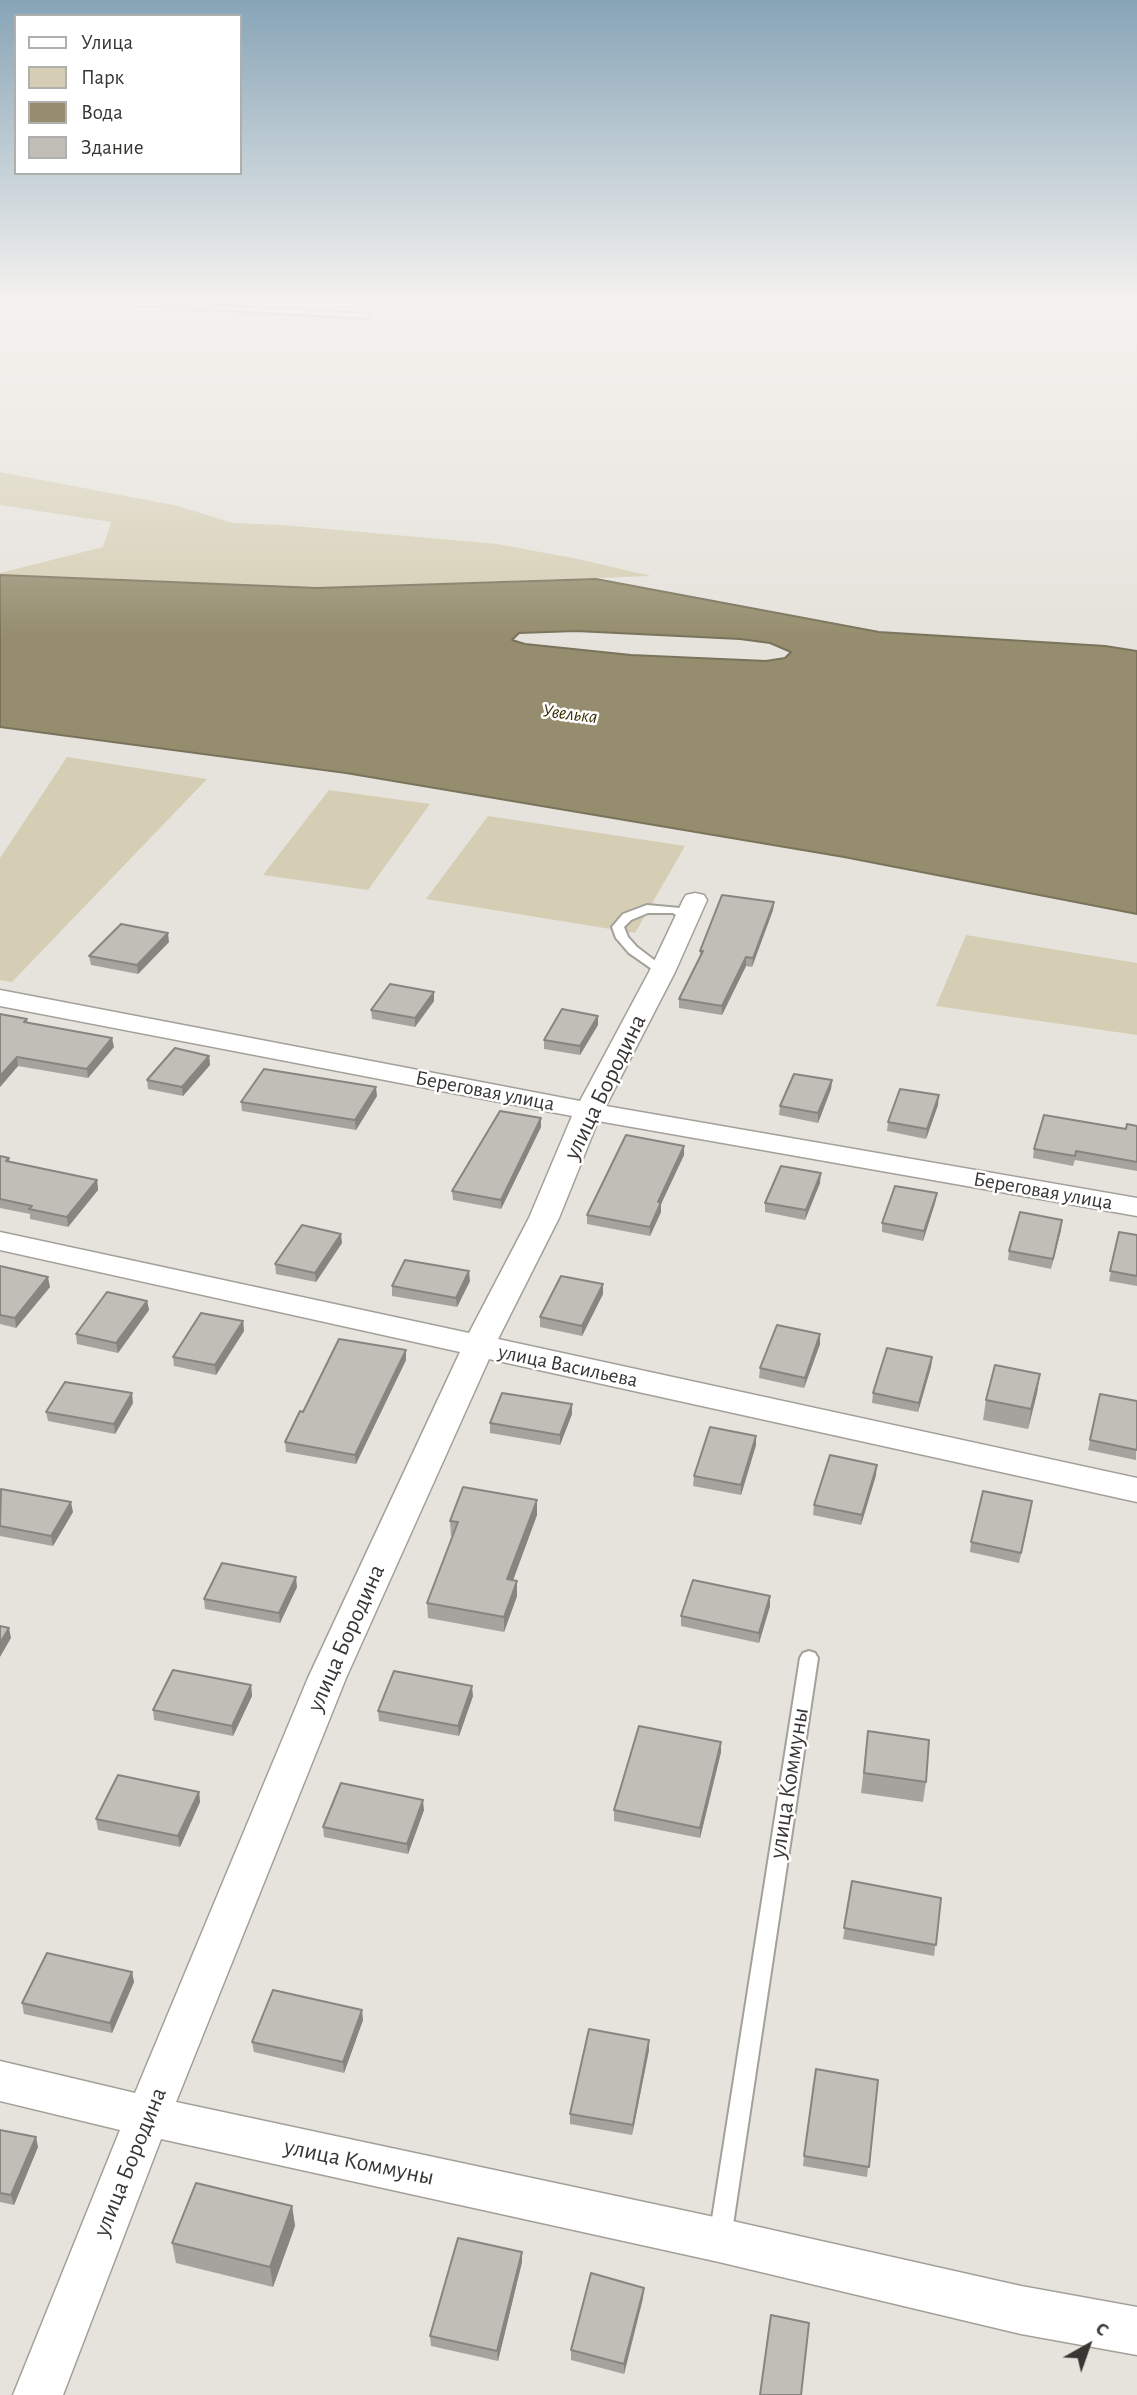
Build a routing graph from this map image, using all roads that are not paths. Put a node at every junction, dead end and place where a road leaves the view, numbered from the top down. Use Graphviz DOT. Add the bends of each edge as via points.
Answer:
graph roads {
  1 [pos="692,910"];
  2 [pos="662,972"];
  3 [pos="0,998"];
  4 [pos="588,1111"];
  5 [pos="1137,1207"];
  6 [pos="0,1241"];
  7 [pos="478,1346"];
  8 [pos="1137,1490"];
  9 [pos="808,1658"];
  10 [pos="0,2081"];
  11 [pos="148,2116"];
  12 [pos="719,2240"];
  13 [pos="1137,2331"];
  14 [pos="38,2395"];
  1 -- 2 [label="street, улица Бородина"];
  1 -- 2 [label="lane" via="647,909 627,917 618,927 633,950"];
  2 -- 4 [label="street, улица Бородина"];
  3 -- 4 [label="street, Береговая улица"];
  4 -- 5 [label="street, Береговая улица"];
  4 -- 7 [label="street, улица Бородина" via="544,1219"];
  6 -- 7 [label="street, улица Васильева"];
  7 -- 8 [label="street, улица Васильева"];
  7 -- 11 [label="street, улица Бородина" via="327,1678"];
  9 -- 12 [label="lane, улица Коммуны"];
  10 -- 11 [label="street, улица Коммуны"];
  11 -- 12 [label="street, улица Коммуны"];
  11 -- 14 [label="street, улица Бородина"];
  12 -- 13 [label="street, улица Коммуны" via="1021,2310"];
}
